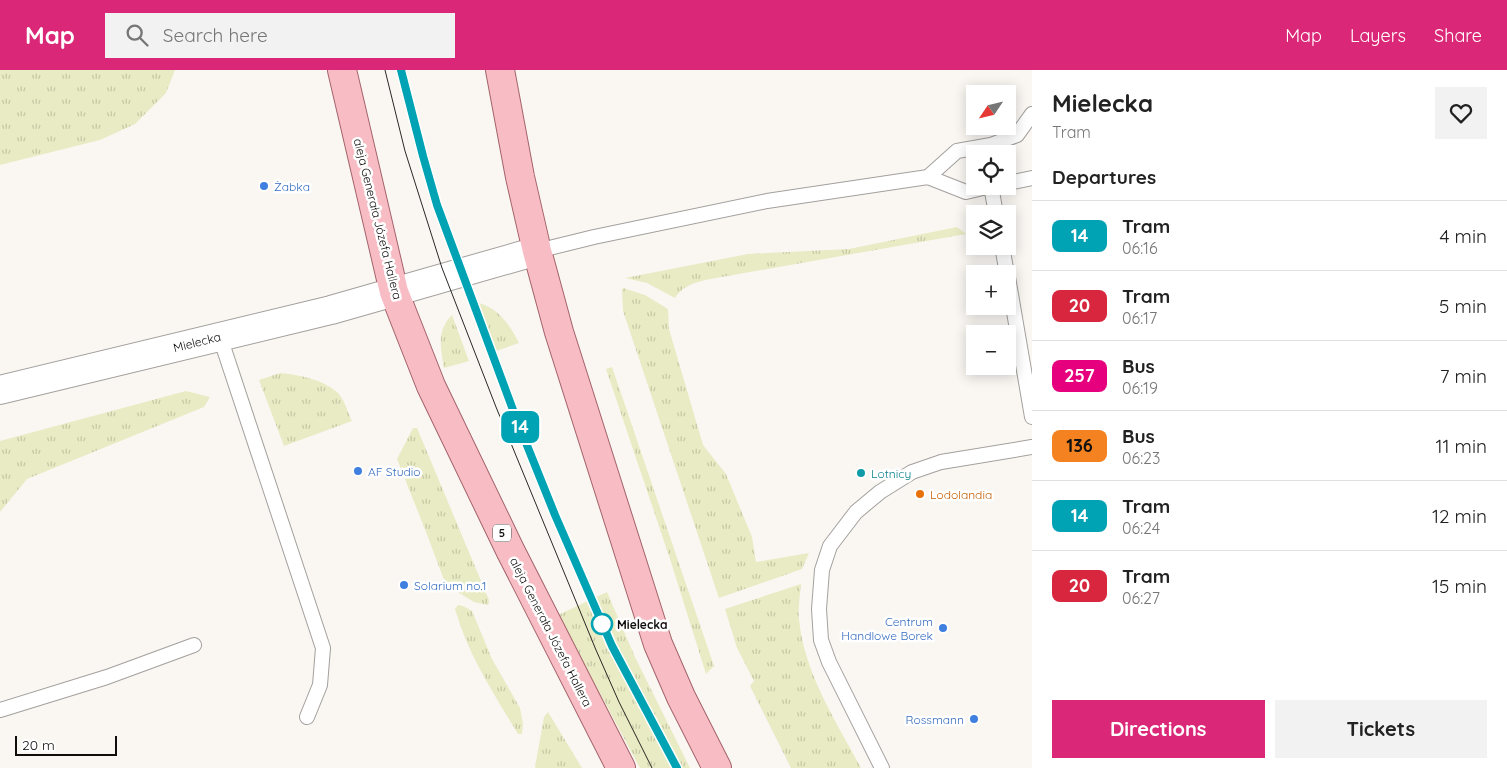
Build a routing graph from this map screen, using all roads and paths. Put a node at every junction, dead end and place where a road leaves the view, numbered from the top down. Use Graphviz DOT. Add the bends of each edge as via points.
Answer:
graph roads {
  1 [pos="342,70"];
  2 [pos="500,70"];
  3 [pos="1032,114"];
  4 [pos="928,176"];
  5 [pos="1032,178"];
  6 [pos="1016,181"];
  7 [pos="994,205"];
  8 [pos="537,251"];
  9 [pos="394,292"];
  10 [pos="1014,315"];
  11 [pos="220,337"];
  12 [pos="0,390"];
  13 [pos="1032,417"];
  14 [pos="1032,447"];
  15 [pos="194,645"];
  16 [pos="0,710"];
  17 [pos="307,717"];
  18 [pos="621,768"];
  19 [pos="717,768"];
  20 [pos="882,768"];
  1 -- 9 [label="main road, aleja Generała Józefa Hallera / 5"];
  2 -- 8 [label="main road"];
  3 -- 4 [label="lane" via="1017,135 991,145 957,151"];
  4 -- 7 [label="lane" via="966,192 991,186"];
  4 -- 8 [label="lane" via="767,202"];
  5 -- 6 [label="lane"];
  8 -- 9 [label="street, Mielecka"];
  8 -- 19 [label="main road" via="559,332 658,644"];
  9 -- 11 [label="street, Mielecka"];
  9 -- 18 [label="main road, aleja Generała Józefa Hallera / 5" via="434,395"];
  10 -- 13 [label="lane"];
  11 -- 12 [label="street, Mielecka"];
  11 -- 17 [label="lane" via="323,648 320,684"];
  14 -- 20 [label="lane" via="941,462 912,472 856,512 830,546 822,570 821,640"];
  15 -- 16 [label="lane" via="107,677"];
}
